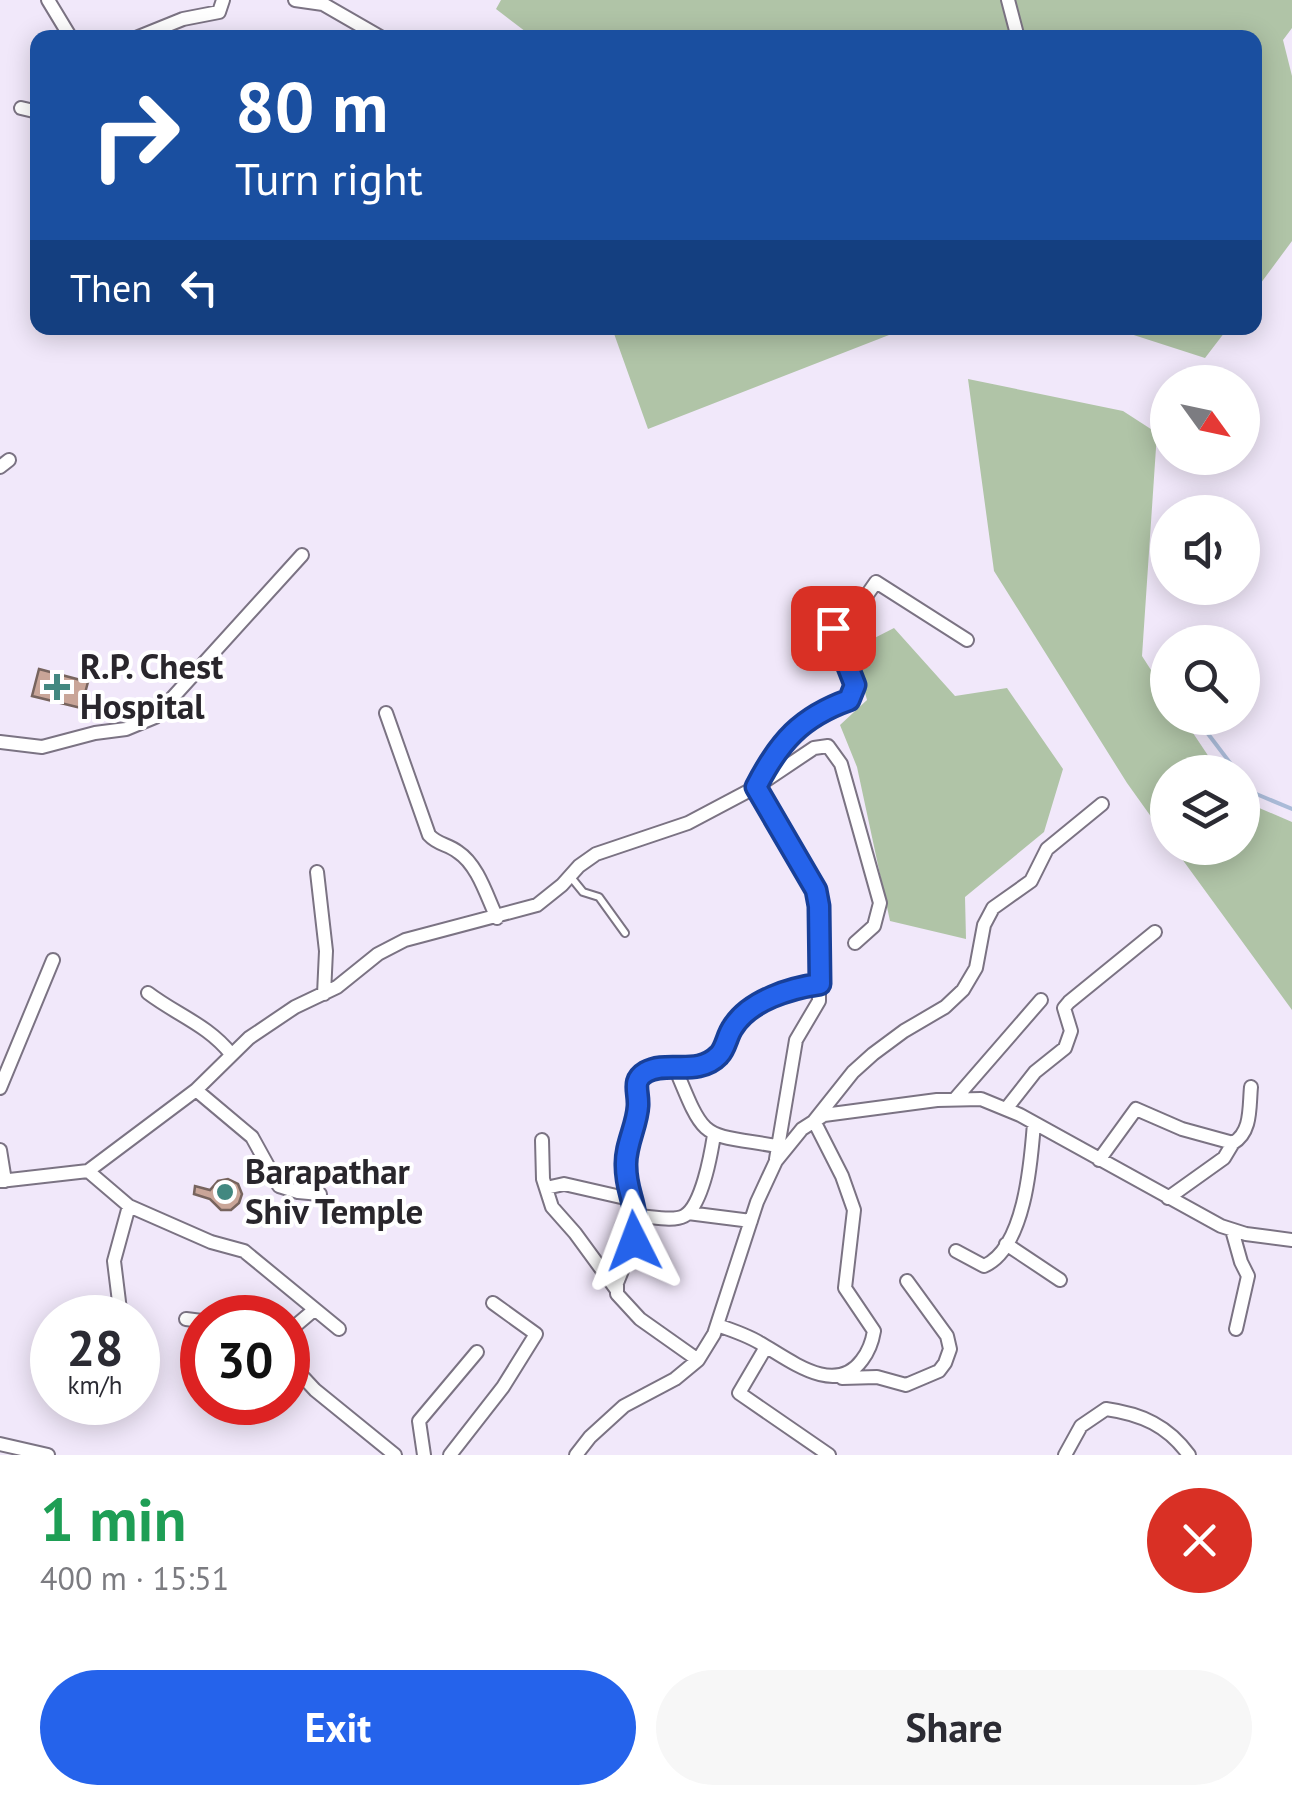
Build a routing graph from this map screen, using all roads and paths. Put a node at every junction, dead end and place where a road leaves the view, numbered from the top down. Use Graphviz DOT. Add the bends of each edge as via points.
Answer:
graph roads {
  1 [pos="48,0"];
  2 [pos="223,0"];
  3 [pos="295,0"];
  4 [pos="1008,0"];
  5 [pos="66,30"];
  6 [pos="155,30"];
  7 [pos="368,30"];
  8 [pos="1016,30"];
  9 [pos="21,108"];
  10 [pos="30,110"];
  11 [pos="302,556"];
  12 [pos="967,640"];
  13 [pos="386,713"];
  14 [pos="0,742"];
  15 [pos="756,787"];
  16 [pos="1102,804"];
  17 [pos="317,872"];
  18 [pos="570,876"];
  19 [pos="497,918"];
  20 [pos="1155,932"];
  21 [pos="624,933"];
  22 [pos="855,943"];
  23 [pos="54,960"];
  24 [pos="820,984"];
  25 [pos="148,993"];
  26 [pos="324,994"];
  27 [pos="1041,1000"];
  28 [pos="231,1054"];
  29 [pos="676,1070"];
  30 [pos="1251,1087"];
  31 [pos="0,1088"];
  32 [pos="196,1090"];
  33 [pos="955,1100"];
  34 [pos="1006,1109"];
  35 [pos="814,1121"];
  36 [pos="1034,1123"];
  37 [pos="714,1135"];
  38 [pos="542,1140"];
  39 [pos="1233,1143"];
  40 [pos="0,1150"];
  41 [pos="777,1154"];
  42 [pos="1099,1160"];
  43 [pos="88,1171"];
  44 [pos="2,1181"];
  45 [pos="546,1188"];
  46 [pos="320,1194"];
  47 [pos="1168,1198"];
  48 [pos="634,1200"];
  49 [pos="129,1206"];
  50 [pos="688,1213"];
  51 [pos="637,1216"];
  52 [pos="751,1220"];
  53 [pos="1232,1230"];
  54 [pos="1292,1240"];
  55 [pos="1006,1244"];
  56 [pos="956,1251"];
  57 [pos="1060,1280"];
  58 [pos="907,1281"];
  59 [pos="616,1289"];
  60 [pos="118,1295"];
  61 [pos="494,1303"];
  62 [pos="314,1310"];
  63 [pos="310,1312"];
  64 [pos="717,1325"];
  65 [pos="339,1328"];
  66 [pos="1236,1329"];
  67 [pos="766,1347"];
  68 [pos="476,1352"];
  69 [pos="698,1360"];
  70 [pos="840,1378"];
  71 [pos="310,1384"];
  72 [pos="0,1444"];
  73 [pos="48,1455"];
  74 [pos="395,1455"];
  75 [pos="424,1455"];
  76 [pos="450,1455"];
  77 [pos="576,1455"];
  78 [pos="829,1455"];
  79 [pos="1065,1455"];
  80 [pos="1189,1455"];
  1 -- 5 [label="street"];
  2 -- 6 [label="street" via="219,12"];
  3 -- 7 [label="street" via="323,4"];
  4 -- 8 [label="street"];
  9 -- 10 [label="street"];
  11 -- 14 [label="street" via="155,717 42,746"];
  12 -- 15 [label="street" via="876,582 852,615 832,623 853,694 799,724"];
  13 -- 19 [label="street" via="429,835 473,866"];
  15 -- 18 [label="street" via="688,822 596,854"];
  15 -- 22 [label="street" via="814,748 834,752 880,903 874,926"];
  15 -- 24 [label="street" via="816,890"];
  16 -- 35 [label="street" via="1046,850 1031,881 988,916 976,968 963,990 872,1054"];
  17 -- 26 [label="street"];
  18 -- 19 [label="street" via="536,904"];
  18 -- 21 [label="lane" via="583,892 599,897"];
  19 -- 26 [label="street" via="406,940"];
  20 -- 34 [label="street" via="1069,1002 1065,1048"];
  23 -- 31 [label="street"];
  24 -- 29 [label="street" via="786,990 736,1022 720,1054"];
  24 -- 41 [label="street" via="796,1040"];
  25 -- 28 [label="street" via="206,1028"];
  26 -- 28 [label="street" via="268,1024"];
  27 -- 33 [label="street"];
  28 -- 32 [label="street"];
  29 -- 37 [label="street" via="696,1118"];
  29 -- 48 [label="street" via="650,1070 636,1083 626,1166"];
  30 -- 39 [label="street" via="1247,1128"];
  32 -- 43 [label="street"];
  32 -- 46 [label="street" via="252,1136 278,1186"];
  33 -- 34 [label="street" via="981,1099"];
  33 -- 35 [label="street"];
  34 -- 36 [label="street"];
  35 -- 41 [label="street"];
  35 -- 70 [label="street" via="854,1210 846,1288 874,1331 862,1361"];
  36 -- 42 [label="street"];
  36 -- 55 [label="street" via="1031,1166"];
  37 -- 41 [label="street"];
  37 -- 50 [label="street"];
  38 -- 45 [label="street"];
  39 -- 42 [label="street" via="1136,1109"];
  39 -- 47 [label="street" via="1224,1158"];
  40 -- 44 [label="street"];
  41 -- 52 [label="street"];
  42 -- 47 [label="street"];
  43 -- 44 [label="street"];
  43 -- 49 [label="street"];
  45 -- 48 [label="street" via="564,1184"];
  45 -- 59 [label="street" via="552,1207"];
  47 -- 53 [label="street"];
  48 -- 51 [label="street"];
  49 -- 60 [label="street" via="114,1261"];
  49 -- 62 [label="street" via="244,1252"];
  50 -- 51 [label="street"];
  50 -- 52 [label="street"];
  51 -- 59 [label="street"];
  52 -- 64 [label="street"];
  53 -- 54 [label="street"];
  53 -- 66 [label="street" via="1248,1276"];
  55 -- 56 [label="street" via="984,1266"];
  55 -- 57 [label="street"];
  58 -- 70 [label="street" via="947,1336 945,1363 906,1385"];
  59 -- 69 [label="street" via="640,1319"];
  61 -- 76 [label="street" via="534,1329 535,1339"];
  62 -- 63 [label="street"];
  62 -- 65 [label="street"];
  64 -- 67 [label="street"];
  64 -- 69 [label="street"];
  67 -- 70 [label="street"];
  67 -- 78 [label="street" via="740,1393"];
  68 -- 75 [label="street" via="419,1421"];
  69 -- 77 [label="street" via="624,1406"];
  71 -- 74 [label="street"];
  72 -- 73 [label="street"];
  79 -- 80 [label="street" via="1081,1426 1106,1409 1159,1425"];
}
